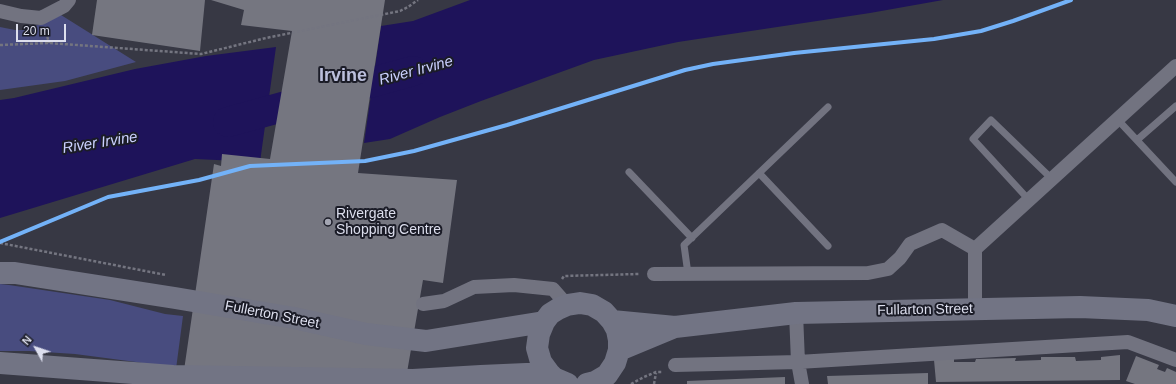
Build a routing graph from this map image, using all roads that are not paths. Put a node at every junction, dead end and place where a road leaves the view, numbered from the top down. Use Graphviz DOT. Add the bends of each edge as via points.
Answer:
graph roads {
  1 [pos="69,0"];
  2 [pos="0,11"];
  3 [pos="1176,66"];
  4 [pos="828,106"];
  5 [pos="1176,106"];
  6 [pos="1117,119"];
  7 [pos="1137,140"];
  8 [pos="629,172"];
  9 [pos="759,173"];
  10 [pos="1052,179"];
  11 [pos="1176,182"];
  12 [pos="1029,200"];
  13 [pos="692,238"];
  14 [pos="828,246"];
  15 [pos="975,249"];
  16 [pos="0,273"];
  17 [pos="654,274"];
  18 [pos="688,274"];
  19 [pos="560,297"];
  20 [pos="423,304"];
  21 [pos="975,309"];
  22 [pos="796,313"];
  23 [pos="1176,316"];
  24 [pos="612,321"];
  25 [pos="544,322"];
  26 [pos="675,327"];
  27 [pos="619,350"];
  28 [pos="1176,360"];
  29 [pos="798,362"];
  30 [pos="2,365"];
  31 [pos="675,365"];
  32 [pos="549,373"];
  33 [pos="568,384"];
  34 [pos="587,384"];
  35 [pos="802,384"];
  1 -- 2 [label="street" via="64,6 41,18"];
  3 -- 6 [label="street"];
  4 -- 9 [label="lane"];
  5 -- 7 [label="lane"];
  6 -- 7 [label="lane"];
  6 -- 10 [label="street"];
  7 -- 11 [label="lane"];
  8 -- 13 [label="lane"];
  9 -- 13 [label="lane"];
  9 -- 14 [label="lane"];
  10 -- 12 [label="street"];
  10 -- 12 [label="lane" via="991,120 973,140"];
  12 -- 15 [label="street"];
  13 -- 18 [label="lane" via="684,245"];
  15 -- 18 [label="street" via="942,230 910,244 888,269 868,274"];
  15 -- 21 [label="street"];
  16 -- 25 [label="main road, Fullerton Street" via="15,273 175,298 294,318 366,334 426,341"];
  17 -- 18 [label="street"];
  19 -- 20 [label="street" via="514,285 474,287 444,301"];
  19 -- 24 [label="main road" via="592,306 604,312"];
  19 -- 25 [label="main road" via="558,309"];
  21 -- 22 [label="main road, Fullarton Street"];
  21 -- 23 [label="main road, Fullarton Street" via="1080,307 1148,310"];
  22 -- 26 [label="main road, Fullarton Street"];
  22 -- 29 [label="street"];
  24 -- 26 [label="main road, Fullarton Street"];
  24 -- 27 [label="main road" via="617,330"];
  25 -- 32 [label="main road" via="539,334 538,348 541,362"];
  26 -- 27 [label="main road, Fullarton Street"];
  27 -- 34 [label="main road" via="615,363 606,375"];
  28 -- 29 [label="street" via="1128,342"];
  29 -- 31 [label="street"];
  29 -- 35 [label="street"];
  30 -- 32 [label="main road" via="173,376 413,380"];
  32 -- 33 [label="main road"];
}
